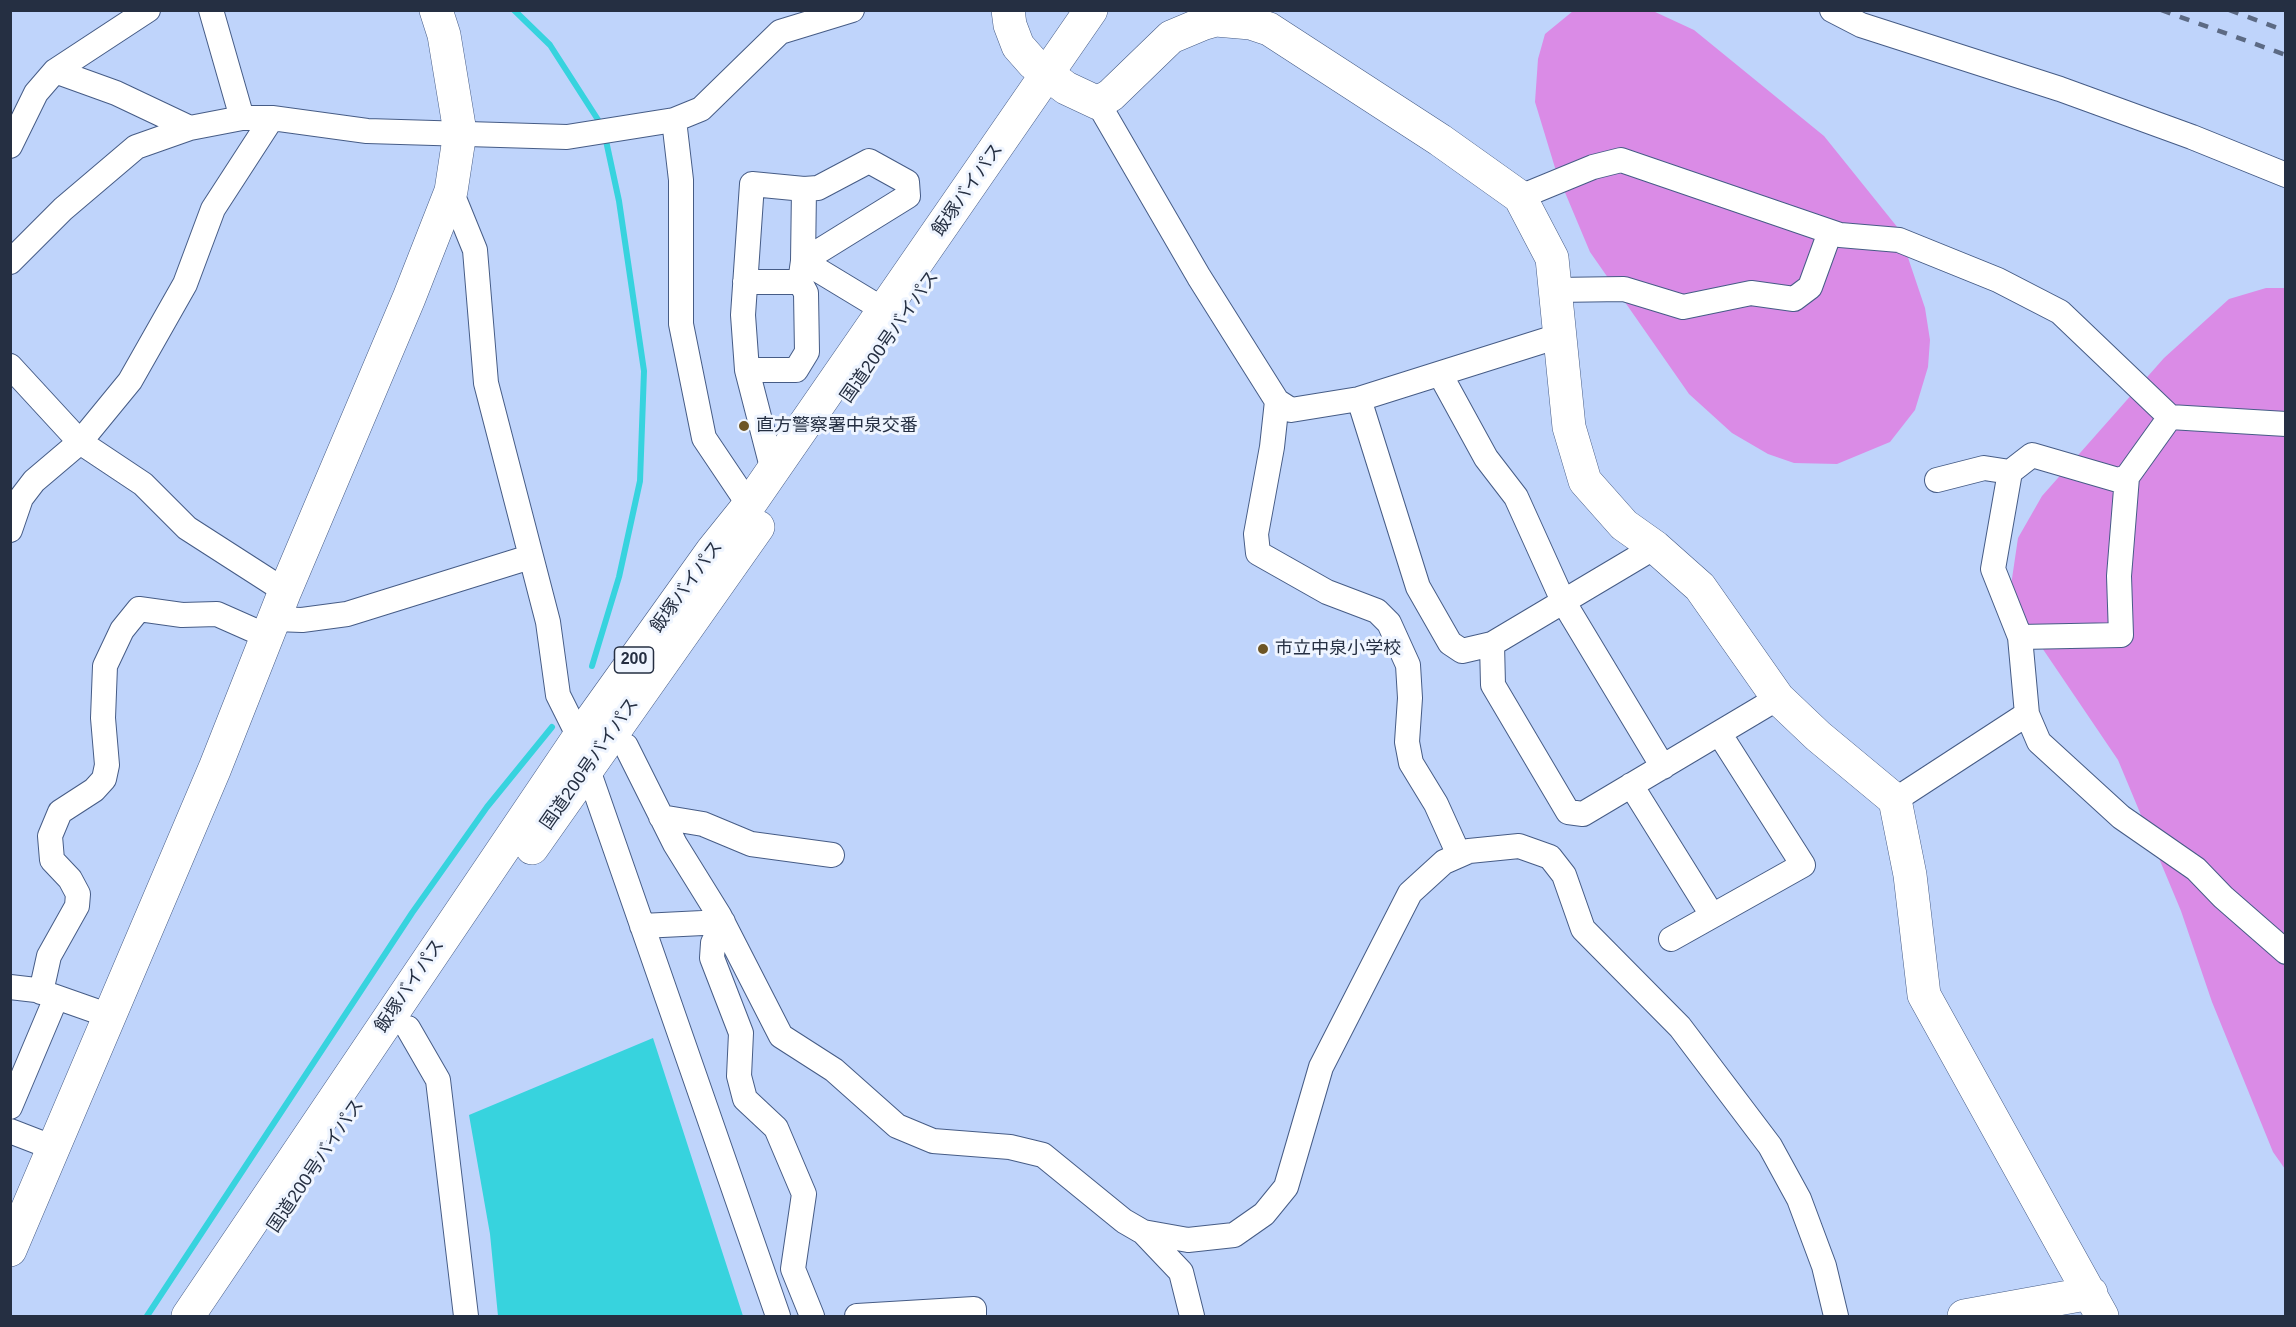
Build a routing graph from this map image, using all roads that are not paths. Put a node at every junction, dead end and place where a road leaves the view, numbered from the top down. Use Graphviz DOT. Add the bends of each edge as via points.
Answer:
graph roads {
  1 [pos="211,10"];
  2 [pos="436,10"];
  3 [pos="852,10"];
  4 [pos="1008,10"];
  5 [pos="1091,10"];
  6 [pos="1116,10"];
  7 [pos="1832,10"];
  8 [pos="135,14"];
  9 [pos="1213,15"];
  10 [pos="1864,18"];
  11 [pos="55,71"];
  12 [pos="1057,82"];
  13 [pos="1098,103"];
  14 [pos="242,118"];
  15 [pos="272,118"];
  16 [pos="674,120"];
  17 [pos="190,128"];
  18 [pos="460,132"];
  19 [pos="10,146"];
  20 [pos="2286,175"];
  21 [pos="804,189"];
  22 [pos="451,190"];
  23 [pos="1520,197"];
  24 [pos="1830,232"];
  25 [pos="10,262"];
  26 [pos="802,272"];
  27 [pos="745,282"];
  28 [pos="1555,290"];
  29 [pos="884,310"];
  30 [pos="1562,335"];
  31 [pos="10,366"];
  32 [pos="747,370"];
  33 [pos="1440,374"];
  34 [pos="1359,399"];
  35 [pos="1277,401"];
  36 [pos="2170,417"];
  37 [pos="2286,424"];
  38 [pos="80,442"];
  39 [pos="773,471"];
  40 [pos="2010,471"];
  41 [pos="2127,477"];
  42 [pos="1937,480"];
  43 [pos="749,506"];
  44 [pos="10,530"];
  45 [pos="1655,547"];
  46 [pos="530,557"];
  47 [pos="1563,601"];
  48 [pos="276,616"];
  49 [pos="2020,637"];
  50 [pos="1492,644"];
  51 [pos="1778,698"];
  52 [pos="2026,714"];
  53 [pos="1719,733"];
  54 [pos="626,746"];
  55 [pos="583,752"];
  56 [pos="1663,767"];
  57 [pos="1631,785"];
  58 [pos="1895,800"];
  59 [pos="662,817"];
  60 [pos="832,855"];
  61 [pos="1459,855"];
  62 [pos="1712,915"];
  63 [pos="723,922"];
  64 [pos="642,926"];
  65 [pos="1671,939"];
  66 [pos="2286,952"];
  67 [pos="10,987"];
  68 [pos="48,995"];
  69 [pos="110,1016"];
  70 [pos="408,1028"];
  71 [pos="10,1107"];
  72 [pos="10,1131"];
  73 [pos="54,1148"];
  74 [pos="1143,1232"];
  75 [pos="14,1234"];
  76 [pos="2097,1305"];
  77 [pos="188,1317"];
  78 [pos="216,1317"];
  79 [pos="466,1317"];
  80 [pos="778,1317"];
  81 [pos="812,1317"];
  82 [pos="857,1317"];
  83 [pos="974,1317"];
  84 [pos="1192,1317"];
  85 [pos="1836,1317"];
  86 [pos="1964,1317"];
  1 -- 14 [label="street"];
  2 -- 18 [label="main road" via="444,35"];
  3 -- 16 [label="street" via="780,32 701,109"];
  4 -- 12 [label="main road" via="1018,46"];
  5 -- 12 [label="main road, 飯塚バイパス / 200"];
  6 -- 12 [label="main road, 国道200号バイパス / 200"];
  7 -- 10 [label="street"];
  8 -- 11 [label="street"];
  9 -- 13 [label="main road" via="1170,37"];
  9 -- 23 [label="main road" via="1269,29"];
  10 -- 20 [label="street"];
  11 -- 17 [label="street" via="116,93"];
  11 -- 19 [label="street" via="36,93"];
  12 -- 13 [label="main road"];
  12 -- 29 [label="main road, 飯塚バイパス / 200"];
  12 -- 55 [label="main road, 国道200号バイパス / 200"];
  13 -- 35 [label="street" via="1199,277"];
  14 -- 15 [label="street"];
  14 -- 17 [label="street"];
  15 -- 18 [label="street" via="367,131"];
  15 -- 38 [label="street" via="213,209 185,284 153,344 130,381"];
  16 -- 18 [label="street" via="567,137"];
  16 -- 43 [label="street" via="681,180 681,324 704,438"];
  17 -- 25 [label="street" via="136,147 63,208"];
  18 -- 22 [label="main road"];
  21 -- 26 [label="street"];
  21 -- 26 [label="street" via="818,188 869,161 906,182 908,196"];
  21 -- 27 [label="street" via="752,184"];
  22 -- 46 [label="street" via="475,250 486,383"];
  22 -- 48 [label="main road"];
  23 -- 24 [label="street" via="1593,167 1621,160"];
  23 -- 28 [label="main road" via="1552,258"];
  24 -- 28 [label="street" via="1810,287 1794,299 1751,293 1683,307 1624,289"];
  24 -- 36 [label="street" via="1899,240 1998,280 2060,312"];
  26 -- 27 [label="street"];
  26 -- 29 [label="street"];
  26 -- 32 [label="street" via="807,352 796,370"];
  27 -- 32 [label="street"];
  28 -- 30 [label="main road"];
  29 -- 39 [label="main road, 飯塚バイパス / 200"];
  30 -- 33 [label="street"];
  30 -- 45 [label="main road" via="1569,427 1585,481 1624,525"];
  31 -- 38 [label="street"];
  32 -- 39 [label="street"];
  33 -- 34 [label="street"];
  33 -- 47 [label="street" via="1486,458 1516,497"];
  34 -- 35 [label="street" via="1291,410"];
  34 -- 50 [label="street" via="1418,587 1450,643 1462,651"];
  35 -- 61 [label="street" via="1256,534 1258,553 1327,592 1377,611 1389,623 1408,664 1407,742 1411,763 1436,804"];
  36 -- 37 [label="street"];
  36 -- 41 [label="street"];
  38 -- 44 [label="street" via="34,481 21,498"];
  38 -- 48 [label="street" via="143,484"];
  39 -- 43 [label="main road, 飯塚バイパス / 200"];
  40 -- 41 [label="street" via="2032,455 2096,475 2118,480"];
  40 -- 42 [label="street" via="1984,468"];
  40 -- 49 [label="street" via="1993,569"];
  41 -- 49 [label="street" via="2119,576 2121,635"];
  43 -- 55 [label="main road, 飯塚バイパス / 200" via="712,551"];
  45 -- 47 [label="street"];
  45 -- 51 [label="main road" via="1700,587"];
  46 -- 48 [label="street" via="347,614 302,620"];
  46 -- 55 [label="street" via="548,622 558,695"];
  47 -- 50 [label="street"];
  47 -- 56 [label="street"];
  48 -- 68 [label="street" via="182,615 139,609 122,630 105,666 104,778 94,790 60,812 50,836 52,860 78,894 77,906 49,956"];
  48 -- 69 [label="main road"];
  49 -- 52 [label="street"];
  50 -- 57 [label="street" via="1493,685 1568,812 1583,814"];
  51 -- 53 [label="street"];
  51 -- 58 [label="main road"];
  52 -- 58 [label="street"];
  52 -- 66 [label="street" via="2039,742 2121,817 2196,868"];
  53 -- 56 [label="street"];
  53 -- 62 [label="street" via="1803,865"];
  54 -- 59 [label="street"];
  55 -- 64 [label="street"];
  55 -- 70 [label="main road, 国道200号バイパス / 200"];
  55 -- 77 [label="main road, 飯塚バイパス / 200"];
  56 -- 57 [label="street"];
  57 -- 62 [label="street"];
  58 -- 76 [label="main road" via="1910,875 1924,995"];
  59 -- 60 [label="street" via="703,824 751,844"];
  59 -- 63 [label="street"];
  61 -- 74 [label="street" via="1444,862 1410,893 1321,1067 1286,1187 1264,1214 1234,1235 1188,1240"];
  61 -- 85 [label="street" via="1492,847 1519,846 1550,857 1564,875 1583,929 1680,1027 1770,1146 1799,1199 1824,1266"];
  62 -- 65 [label="street"];
  63 -- 64 [label="street"];
  63 -- 74 [label="street" via="781,1036 834,1070 897,1126 933,1141 1010,1147 1043,1155"];
  63 -- 81 [label="street" via="713,943 712,958 741,1033 739,1076 745,1099 776,1128 804,1194 793,1269"];
  64 -- 80 [label="street"];
  67 -- 68 [label="street"];
  68 -- 69 [label="street"];
  68 -- 71 [label="street"];
  69 -- 73 [label="main road"];
  70 -- 78 [label="main road, 国道200号バイパス / 200"];
  70 -- 79 [label="street" via="438,1080"];
  72 -- 73 [label="street"];
  73 -- 75 [label="main road"];
  74 -- 84 [label="street" via="1181,1272"];
  76 -- 86 [label="main road"];
  82 -- 83 [label="street" via="974,1309"];
}
